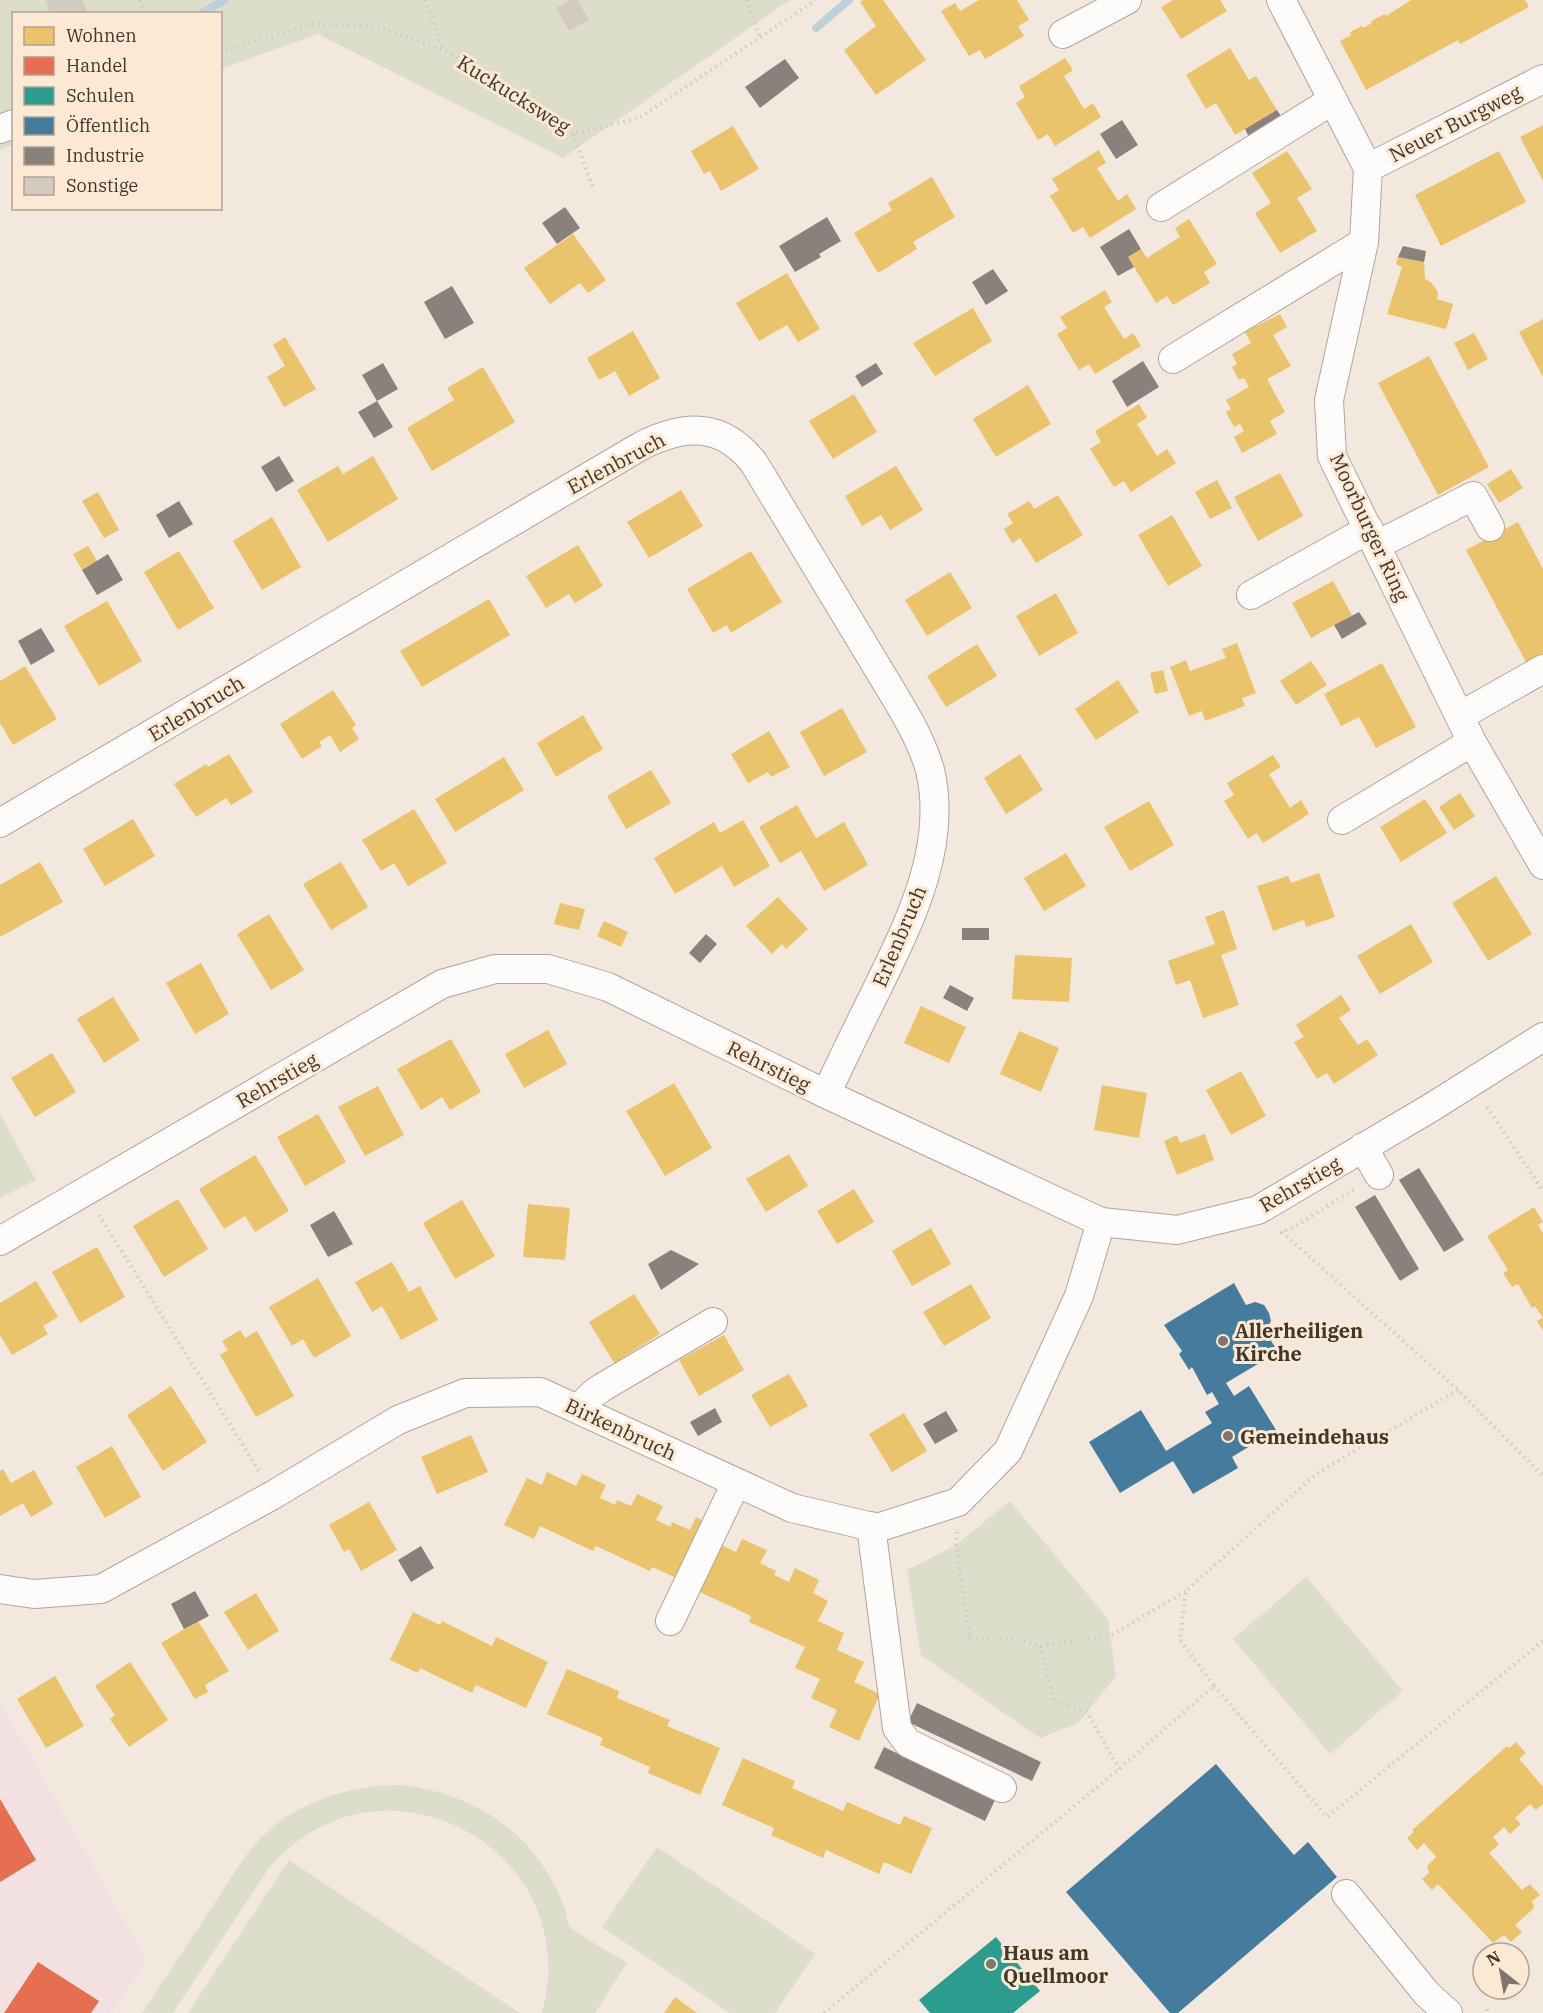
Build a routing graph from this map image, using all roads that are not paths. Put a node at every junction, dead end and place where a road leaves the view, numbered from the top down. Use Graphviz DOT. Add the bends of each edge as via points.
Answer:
graph roads {
  1 [pos="1127,0"];
  2 [pos="1281,0"];
  3 [pos="1063,34"];
  4 [pos="1543,78"];
  5 [pos="1333,100"];
  6 [pos="1368,168"];
  7 [pos="1161,207"];
  8 [pos="1364,242"];
  9 [pos="1173,359"];
  10 [pos="1490,527"];
  11 [pos="1373,537"];
  12 [pos="1251,595"];
  13 [pos="1543,669"];
  14 [pos="1460,716"];
  15 [pos="1472,742"];
  16 [pos="1342,820"];
  17 [pos="0,824"];
  18 [pos="1543,865"];
  19 [pos="1543,1037"];
  20 [pos="826,1094"];
  21 [pos="1364,1147"];
  22 [pos="1379,1174"];
  23 [pos="1101,1222"];
  24 [pos="0,1240"];
  25 [pos="713,1322"];
  26 [pos="578,1409"];
  27 [pos="736,1482"];
  28 [pos="871,1526"];
  29 [pos="0,1589"];
  30 [pos="670,1621"];
  31 [pos="1002,1788"];
  32 [pos="1346,1894"];
  33 [pos="1448,2013"];
  1 -- 3 [label="street"];
  2 -- 5 [label="street"];
  4 -- 6 [label="street, Neuer Burgweg"];
  5 -- 6 [label="street"];
  5 -- 7 [label="street"];
  6 -- 8 [label="street, Moorburger Ring"];
  8 -- 9 [label="street"];
  8 -- 11 [label="street, Moorburger Ring" via="1329,400 1332,456"];
  10 -- 11 [label="street" via="1473,496"];
  11 -- 12 [label="street"];
  11 -- 14 [label="street, Moorburger Ring"];
  13 -- 14 [label="street"];
  14 -- 15 [label="street, Moorburger Ring"];
  15 -- 16 [label="street"];
  15 -- 18 [label="street, Moorburger Ring"];
  17 -- 20 [label="street, Erlenbruch" via="640,446 690,430 718,434 737,445 754,463 913,727 930,771 934,819 916,903"];
  19 -- 21 [label="street, Rehrstieg"];
  20 -- 23 [label="street, Rehrstieg"];
  20 -- 24 [label="street, Rehrstieg" via="608,987 548,969 495,969 441,984"];
  21 -- 22 [label="street"];
  21 -- 23 [label="street, Rehrstieg" via="1258,1210 1177,1230"];
  23 -- 28 [label="street, Birkenbruch" via="1079,1296 1008,1451 958,1502 877,1528"];
  25 -- 26 [label="street" via="603,1387"];
  26 -- 27 [label="street, Birkenbruch"];
  26 -- 29 [label="street, Birkenbruch" via="540,1392 465,1393 398,1420 273,1495 101,1589 34,1594"];
  27 -- 28 [label="street, Birkenbruch" via="792,1508"];
  27 -- 30 [label="street"];
  28 -- 31 [label="street" via="897,1728 908,1743"];
  32 -- 33 [label="street" via="1427,1994"];
}
